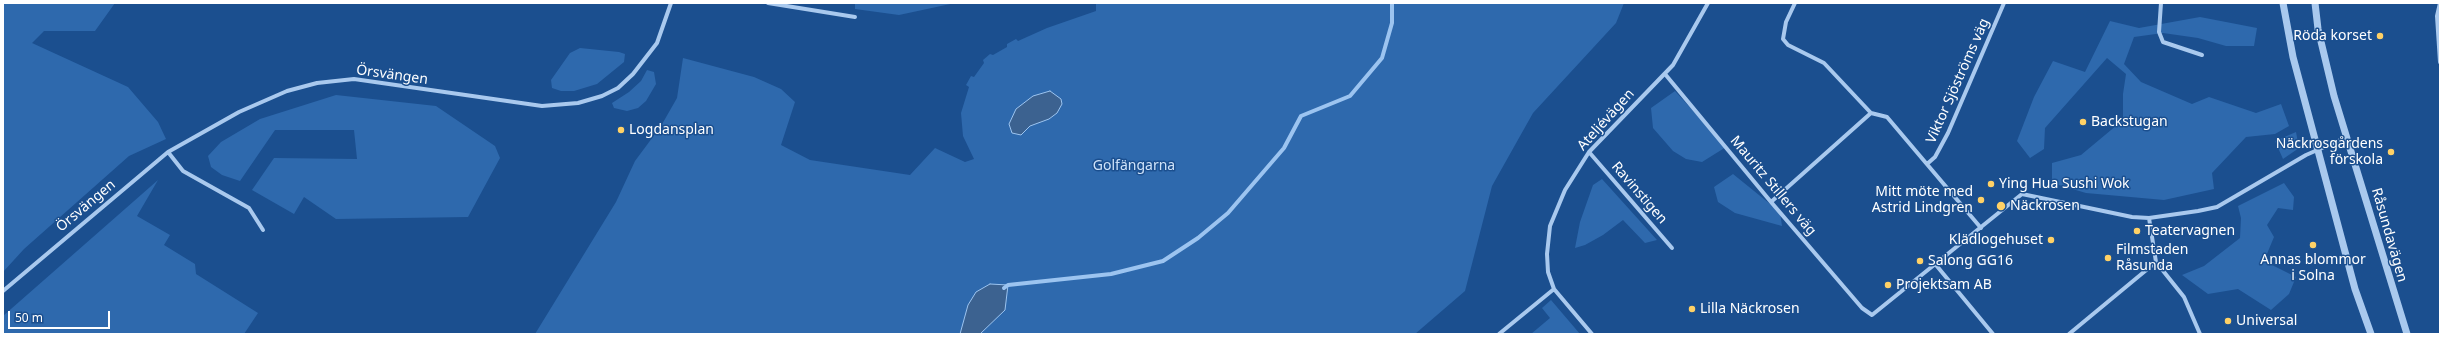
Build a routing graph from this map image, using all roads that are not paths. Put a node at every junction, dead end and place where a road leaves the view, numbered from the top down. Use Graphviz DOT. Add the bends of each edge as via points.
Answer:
graph roads {
  1 [pos="671,3"];
  2 [pos="768,3"];
  3 [pos="1708,3"];
  4 [pos="1795,3"];
  5 [pos="2004,3"];
  6 [pos="2162,3"];
  7 [pos="2282,3"];
  8 [pos="2315,3"];
  9 [pos="2440,3"];
  10 [pos="855,17"];
  11 [pos="2202,55"];
  12 [pos="2440,62"];
  13 [pos="1665,74"];
  14 [pos="1871,113"];
  15 [pos="2347,137"];
  16 [pos="2319,149"];
  17 [pos="168,152"];
  18 [pos="1589,152"];
  19 [pos="1927,164"];
  20 [pos="1771,202"];
  21 [pos="2150,218"];
  22 [pos="1981,228"];
  23 [pos="263,230"];
  24 [pos="1672,248"];
  25 [pos="2156,262"];
  26 [pos="1936,265"];
  27 [pos="1554,290"];
  28 [pos="3,291"];
  29 [pos="1499,334"];
  30 [pos="1592,334"];
  31 [pos="1993,334"];
  32 [pos="2069,334"];
  33 [pos="2200,334"];
  34 [pos="2371,334"];
  35 [pos="2407,334"];
  1 -- 17 [label="street, Örsvängen" via="657,43 650,54 618,88 602,96 578,103 542,106 354,79 317,83 287,91 239,112"];
  2 -- 10 [label="street"];
  3 -- 13 [label="street, Ateljévägen"];
  4 -- 14 [label="street" via="1786,22 1783,40 1824,63"];
  5 -- 19 [label="street, Viktor Sjöströms väg" via="1948,133 1935,156"];
  6 -- 11 [label="street" via="2159,32 2163,42"];
  7 -- 16 [label="street" via="2292,57"];
  8 -- 15 [label="street, Råsundavägen" via="2318,29"];
  9 -- 12 [label="street"];
  13 -- 18 [label="street, Ateljévägen"];
  13 -- 20 [label="street, Mauritz Stillers väg"];
  14 -- 19 [label="street" via="1887,117"];
  14 -- 20 [label="street"];
  15 -- 16 [label="street"];
  15 -- 35 [label="street, Råsundavägen"];
  16 -- 21 [label="street" via="2217,207"];
  16 -- 34 [label="street" via="2356,289"];
  17 -- 23 [label="street" via="183,171 249,208"];
  17 -- 28 [label="street, Örsvängen"];
  18 -- 24 [label="street, Ravinstigen"];
  18 -- 27 [label="street, Ateljévägen" via="1565,190 1550,226 1547,266"];
  19 -- 22 [label="street"];
  20 -- 26 [label="street, Mauritz Stillers väg" via="1865,311 1872,315"];
  21 -- 22 [label="street" via="2132,217 2022,194"];
  21 -- 25 [label="street"];
  22 -- 26 [label="street"];
  25 -- 32 [label="street"];
  25 -- 33 [label="street" via="2184,297"];
  26 -- 31 [label="street"];
  27 -- 29 [label="street"];
  27 -- 30 [label="street"];
}
